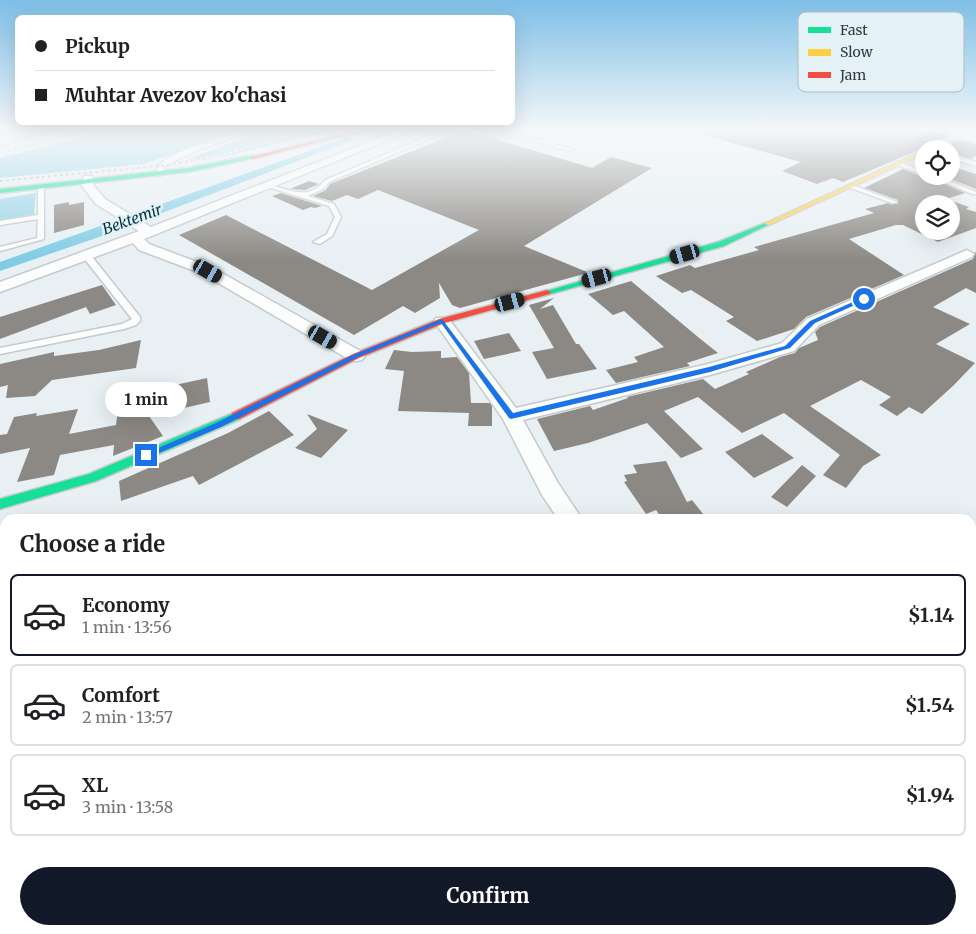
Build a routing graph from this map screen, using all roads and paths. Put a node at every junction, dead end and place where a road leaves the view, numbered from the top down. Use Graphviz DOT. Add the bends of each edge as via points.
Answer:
graph roads {
  1 [pos="146,174"];
  2 [pos="299,174"];
  3 [pos="344,174"];
  4 [pos="878,174"];
  5 [pos="88,180"];
  6 [pos="956,185"];
  7 [pos="0,186"];
  8 [pos="268,186"];
  9 [pos="850,186"];
  10 [pos="41,187"];
  11 [pos="0,191"];
  12 [pos="974,192"];
  13 [pos="304,196"];
  14 [pos="894,202"];
  15 [pos="41,216"];
  16 [pos="0,223"];
  17 [pos="142,232"];
  18 [pos="317,242"];
  19 [pos="0,249"];
  20 [pos="967,254"];
  21 [pos="86,255"];
  22 [pos="0,287"];
  23 [pos="442,321"];
  24 [pos="0,350"];
  25 [pos="356,356"];
  26 [pos="511,416"];
  27 [pos="0,504"];
  28 [pos="568,514"];
  1 -- 5 [label="street"];
  2 -- 8 [label="street"];
  3 -- 13 [label="lane"];
  4 -- 9 [label="street"];
  5 -- 7 [label="street"];
  5 -- 10 [label="street"];
  5 -- 17 [label="street" via="90,191"];
  6 -- 12 [label="lane"];
  8 -- 13 [label="lane"];
  8 -- 17 [label="street"];
  9 -- 14 [label="lane"];
  9 -- 23 [label="street" via="721,244"];
  10 -- 11 [label="street"];
  10 -- 15 [label="lane"];
  13 -- 18 [label="lane" via="332,205 338,217 330,234"];
  15 -- 16 [label="lane"];
  15 -- 19 [label="lane" via="40,239"];
  17 -- 21 [label="street"];
  17 -- 25 [label="street" via="144,247 208,271"];
  20 -- 26 [label="street" via="813,322 788,347"];
  21 -- 22 [label="street"];
  21 -- 24 [label="lane" via="137,319 134,323"];
  23 -- 25 [label="street"];
  23 -- 26 [label="street"];
  25 -- 27 [label="street" via="218,425 92,478"];
  26 -- 28 [label="street" via="550,489"];
}
